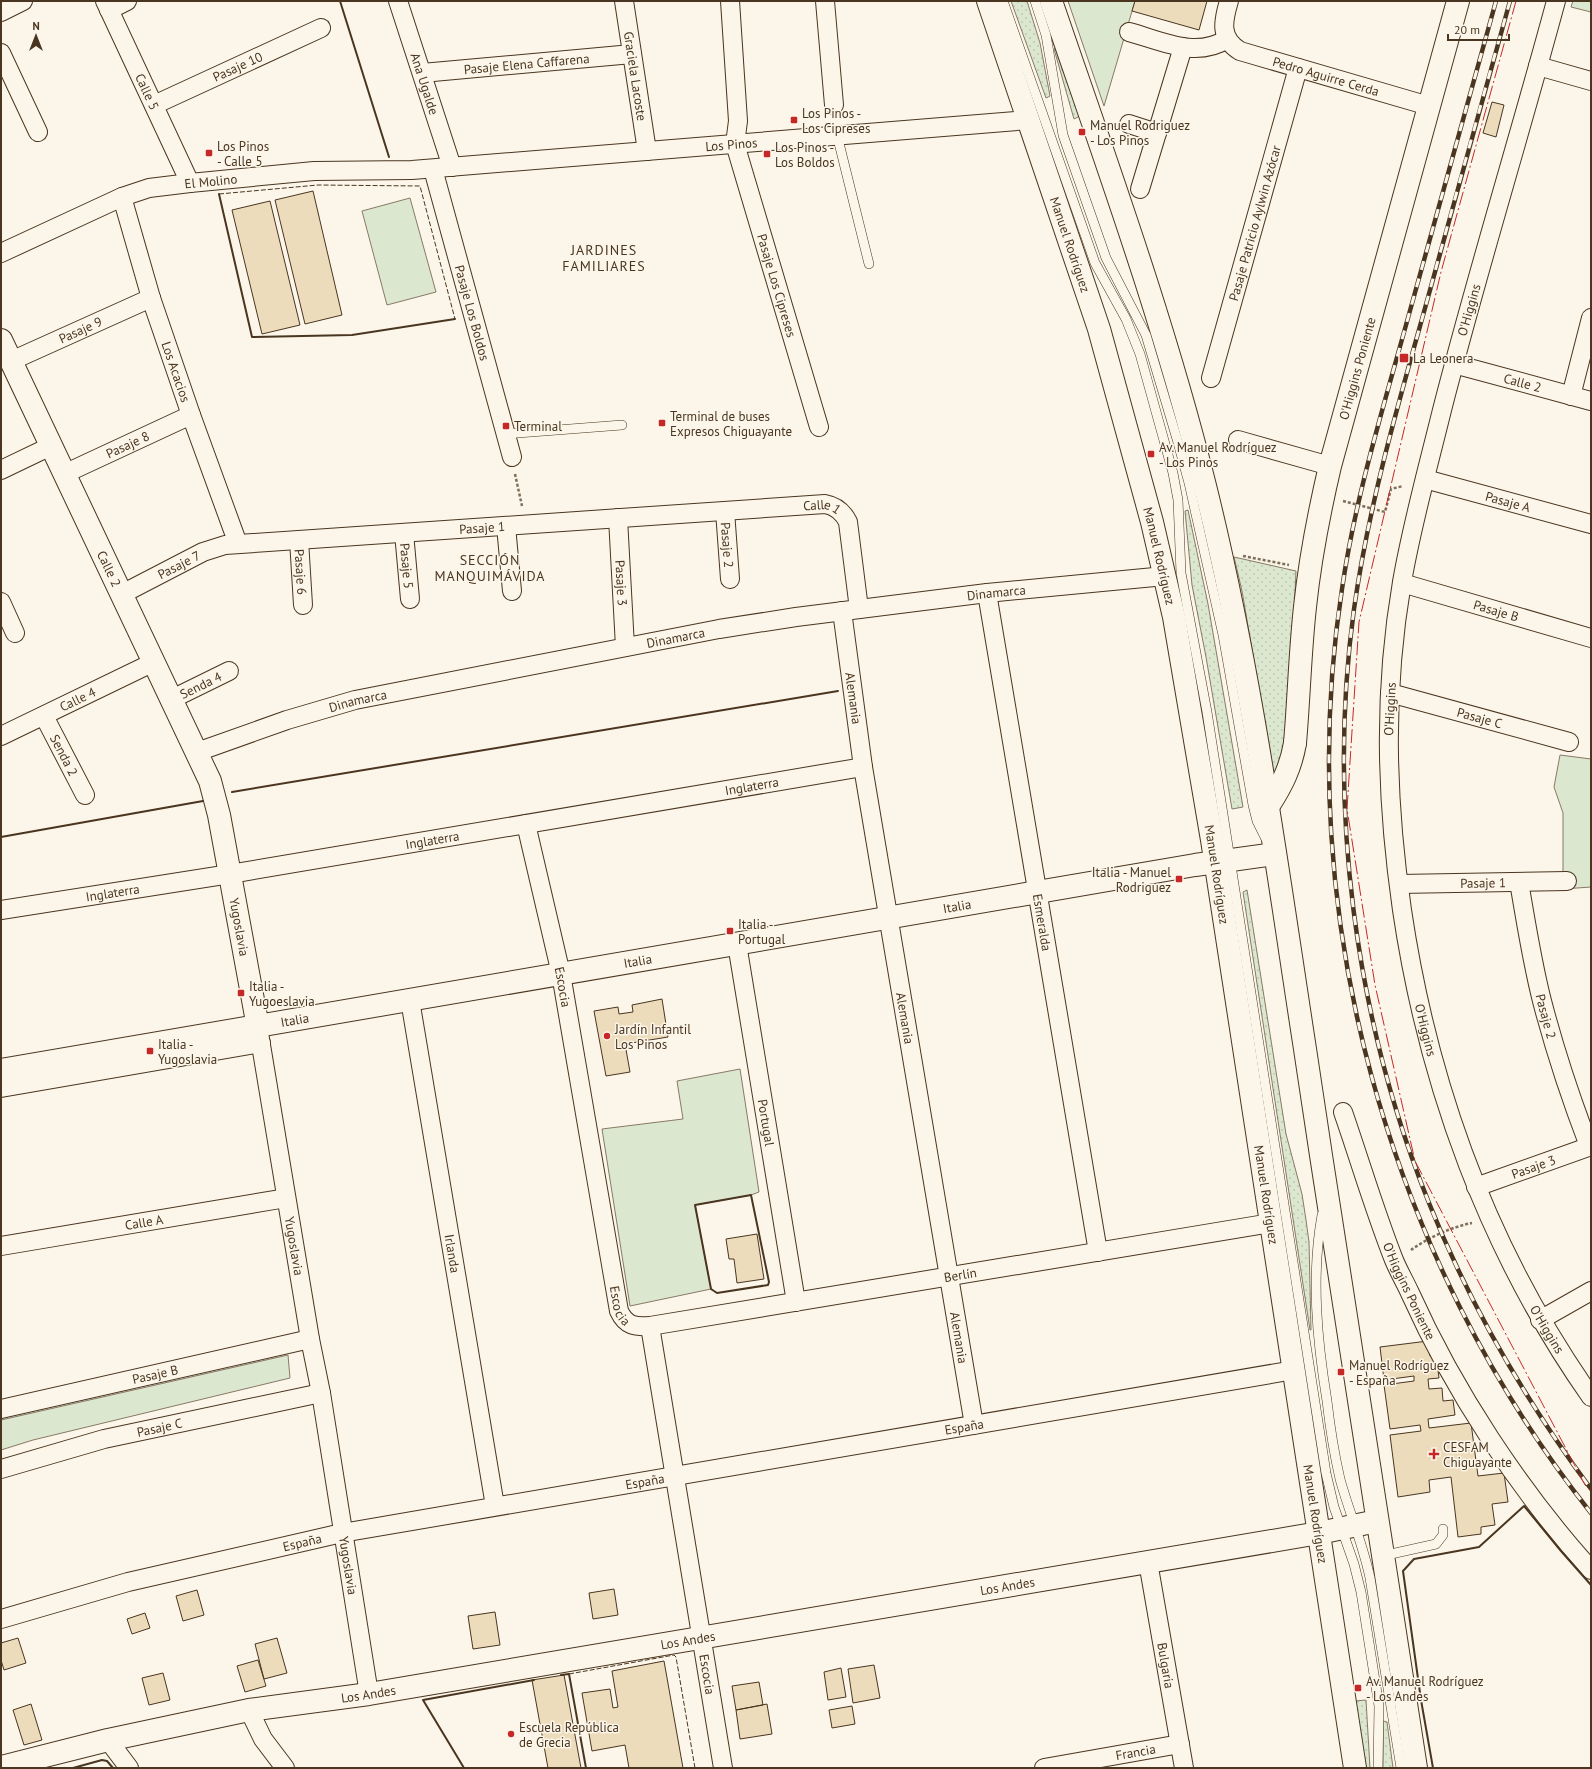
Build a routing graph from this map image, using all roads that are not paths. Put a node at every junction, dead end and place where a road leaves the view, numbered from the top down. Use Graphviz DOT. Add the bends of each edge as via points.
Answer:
graph roads {
  1 [pos="23,1"];
  2 [pos="127,1"];
  3 [pos="398,1"];
  4 [pos="624,1"];
  5 [pos="730,1"];
  6 [pos="825,1"];
  7 [pos="988,1"];
  8 [pos="1003,1"];
  9 [pos="1035,1"];
  10 [pos="1051,1"];
  11 [pos="1229,1"];
  12 [pos="1458,1"];
  13 [pos="1556,1"];
  14 [pos="107,5"];
  15 [pos="1,12"];
  16 [pos="321,28"];
  17 [pos="1129,32"];
  18 [pos="1227,39"];
  19 [pos="1183,47"];
  20 [pos="1,53"];
  21 [pos="632,54"];
  22 [pos="1538,66"];
  23 [pos="1298,68"];
  24 [pos="422,73"];
  25 [pos="1591,81"];
  26 [pos="154,105"];
  27 [pos="834,105"];
  28 [pos="1429,106"];
  29 [pos="1029,120"];
  30 [pos="1128,124"];
  31 [pos="38,132"];
  32 [pos="1157,133"];
  33 [pos="836,135"];
  34 [pos="735,144"];
  35 [pos="647,151"];
  36 [pos="452,167"];
  37 [pos="433,169"];
  38 [pos="190,183"];
  39 [pos="1140,189"];
  40 [pos="122,197"];
  41 [pos="1,253"];
  42 [pos="869,264"];
  43 [pos="151,298"];
  44 [pos="1591,318"];
  45 [pos="1,340"];
  46 [pos="11,362"];
  47 [pos="1454,364"];
  48 [pos="1211,378"];
  49 [pos="1570,396"];
  50 [pos="1591,401"];
  51 [pos="191,415"];
  52 [pos="622,425"];
  53 [pos="819,427"];
  54 [pos="506,434"];
  55 [pos="1238,440"];
  56 [pos="51,446"];
  57 [pos="512,457"];
  58 [pos="1330,466"];
  59 [pos="1,470"];
  60 [pos="64,474"];
  61 [pos="1424,479"];
  62 [pos="725,511"];
  63 [pos="618,518"];
  64 [pos="1591,524"];
  65 [pos="506,526"];
  66 [pos="404,533"];
  67 [pos="299,540"];
  68 [pos="238,544"];
  69 [pos="1165,576"];
  70 [pos="730,579"];
  71 [pos="1402,583"];
  72 [pos="512,590"];
  73 [pos="987,593"];
  74 [pos="122,594"];
  75 [pos="410,599"];
  76 [pos="1,602"];
  77 [pos="303,605"];
  78 [pos="851,610"];
  79 [pos="15,633"];
  80 [pos="1591,638"];
  81 [pos="625,647"];
  82 [pos="154,662"];
  83 [pos="229,671"];
  84 [pos="1390,693"];
  85 [pos="172,699"];
  86 [pos="44,716"];
  87 [pos="1,736"];
  88 [pos="1569,742"];
  89 [pos="197,752"];
  90 [pos="863,767"];
  91 [pos="85,795"];
  92 [pos="216,798"];
  93 [pos="1269,805"];
  94 [pos="526,824"];
  95 [pos="1275,854"];
  96 [pos="1222,861"];
  97 [pos="230,874"];
  98 [pos="1567,881"];
  99 [pos="1519,882"];
  100 [pos="1399,884"];
  101 [pos="1037,892"];
  102 [pos="1,910"];
  103 [pos="889,918"];
  104 [pos="737,944"];
  105 [pos="561,974"];
  106 [pos="410,1000"];
  107 [pos="260,1035"];
  108 [pos="1,1070"];
  109 [pos="1,1088"];
  110 [pos="1343,1112"];
  111 [pos="1590,1146"];
  112 [pos="1476,1187"];
  113 [pos="1326,1193"];
  114 [pos="286,1198"];
  115 [pos="1271,1223"];
  116 [pos="1,1246"];
  117 [pos="1098,1252"];
  118 [pos="949,1276"];
  119 [pos="1591,1291"];
  120 [pos="796,1302"];
  121 [pos="1540,1320"];
  122 [pos="650,1326"];
  123 [pos="310,1339"];
  124 [pos="1294,1370"];
  125 [pos="321,1393"];
  126 [pos="1591,1397"];
  127 [pos="1,1409"];
  128 [pos="974,1425"];
  129 [pos="1,1469"];
  130 [pos="675,1476"];
  131 [pos="495,1506"];
  132 [pos="1377,1521"];
  133 [pos="1348,1527"];
  134 [pos="1443,1529"];
  135 [pos="342,1533"];
  136 [pos="1319,1533"];
  137 [pos="1382,1556"];
  138 [pos="1148,1562"];
  139 [pos="1591,1570"];
  140 [pos="1,1619"];
  141 [pos="702,1638"];
  142 [pos="368,1694"];
  143 [pos="249,1710"];
  144 [pos="108,1740"];
  145 [pos="1180,1744"];
  146 [pos="1,1767"];
  147 [pos="129,1768"];
  148 [pos="285,1768"];
  149 [pos="723,1768"];
  150 [pos="1044,1768"];
  151 [pos="1184,1768"];
  152 [pos="1355,1768"];
  153 [pos="1378,1768"];
  154 [pos="1401,1768"];
  155 [pos="1416,1768"];
  1 -- 15 [label="street"];
  2 -- 14 [label="street"];
  3 -- 24 [label="street, Ana Ugalde"];
  4 -- 21 [label="street, Graciela Lacoste"];
  5 -- 34 [label="street" via="738,121"];
  6 -- 27 [label="street"];
  7 -- 29 [label="street, Manuel Rodríguez"];
  8 -- 96 [label="lane" via="1095,263 1126,319 1140,354 1168,451 1178,500 1182,573 1207,712"];
  9 -- 95 [label="lane" via="1046,35 1063,135 1102,248 1146,335 1164,392 1212,582 1253,805 1262,832"];
  10 -- 93 [label="street" via="1162,329 1205,486 1243,658"];
  11 -- 18 [label="street" via="1224,21"];
  12 -- 28 [label="street, O'Higgins Poniente"];
  13 -- 22 [label="street, O'Higgins"];
  14 -- 26 [label="street, Calle 5"];
  16 -- 26 [label="street, Pasaje 10"];
  17 -- 19 [label="street"];
  18 -- 19 [label="street" via="1207,48"];
  18 -- 23 [label="street, Pedro Aguirre Cerda" via="1240,51"];
  19 -- 32 [label="street"];
  20 -- 31 [label="street"];
  21 -- 24 [label="street, Pasaje Elena Caffarena"];
  21 -- 35 [label="street, Graciela Lacoste"];
  22 -- 25 [label="street"];
  22 -- 47 [label="street, O'Higgins"];
  23 -- 28 [label="street, Pedro Aguirre Cerda"];
  23 -- 48 [label="street, Pasaje Patricio Aylwin Azócar"];
  24 -- 36 [label="street, Ana Ugalde"];
  26 -- 38 [label="street, Calle 5"];
  28 -- 58 [label="street, O'Higgins Poniente"];
  29 -- 33 [label="street, Los Pinos"];
  29 -- 69 [label="street, Manuel Rodríguez" via="1099,329 1140,474"];
  30 -- 32 [label="street"];
  32 -- 39 [label="street"];
  33 -- 34 [label="street, Los Pinos"];
  33 -- 42 [label="lane"];
  34 -- 35 [label="street, Los Pinos"];
  34 -- 53 [label="street, Pasaje Los Cipreses"];
  35 -- 36 [label="street, Los Pinos"];
  36 -- 37 [label="street, Los Pinos"];
  37 -- 38 [label="street, El Molino" via="314,171"];
  37 -- 54 [label="street, Pasaje Los Boldos"];
  38 -- 40 [label="street, El Molino" via="149,188"];
  40 -- 41 [label="street, El Molino"];
  40 -- 43 [label="street, Los Acacios"];
  43 -- 46 [label="street, Pasaje 9"];
  43 -- 51 [label="street, Los Acacios"];
  44 -- 49 [label="street"];
  45 -- 46 [label="street, Calle 2"];
  46 -- 56 [label="street, Calle 2"];
  47 -- 49 [label="street, Calle 2"];
  47 -- 61 [label="street, O'Higgins"];
  49 -- 50 [label="street, Calle 2"];
  51 -- 60 [label="street, Pasaje 8"];
  51 -- 68 [label="street, Los Acacios"];
  52 -- 54 [label="lane"];
  54 -- 57 [label="street, Pasaje Los Boldos"];
  55 -- 58 [label="street"];
  56 -- 59 [label="street"];
  56 -- 60 [label="street, Calle 2"];
  58 -- 93 [label="street, O'Higgins Poniente" via="1310,570 1291,760 1285,779"];
  60 -- 74 [label="street, Calle 2"];
  61 -- 64 [label="street, Pasaje A"];
  61 -- 71 [label="street, O'Higgins"];
  62 -- 63 [label="street, Pasaje 1"];
  62 -- 70 [label="street, Pasaje 2"];
  62 -- 78 [label="street, Calle 1" via="818,504 832,505 838,509 849,526"];
  63 -- 65 [label="street, Pasaje 1"];
  63 -- 81 [label="street, Pasaje 3"];
  65 -- 66 [label="street, Pasaje 1"];
  65 -- 72 [label="street"];
  66 -- 67 [label="street, Pasaje 1"];
  66 -- 75 [label="street, Pasaje 5"];
  67 -- 68 [label="street, Pasaje 1"];
  67 -- 77 [label="street, Pasaje 6"];
  68 -- 74 [label="street, Pasaje 7" via="203,552"];
  69 -- 73 [label="street, Dinamarca"];
  69 -- 96 [label="street, Manuel Rodríguez"];
  71 -- 80 [label="street, Pasaje B"];
  71 -- 84 [label="street, O'Higgins"];
  73 -- 78 [label="street, Dinamarca"];
  73 -- 101 [label="street, Esmeralda"];
  74 -- 82 [label="street, Calle 2"];
  76 -- 79 [label="street"];
  78 -- 81 [label="street, Dinamarca" via="760,622"];
  78 -- 90 [label="street, Alemania"];
  81 -- 89 [label="street, Dinamarca" via="355,700 287,720"];
  82 -- 85 [label="street, Calle 2"];
  82 -- 86 [label="street, Calle 4"];
  83 -- 85 [label="street, Senda 4"];
  84 -- 88 [label="street, Pasaje C"];
  84 -- 100 [label="street, O'Higgins" via="1389,796"];
  85 -- 89 [label="street, Calle 2"];
  86 -- 87 [label="street, Calle 4"];
  86 -- 91 [label="street, Senda 2"];
  89 -- 92 [label="street, Calle 2"];
  90 -- 94 [label="street, Inglaterra"];
  90 -- 103 [label="street, Alemania"];
  92 -- 97 [label="street, Yugoslavia"];
  93 -- 95 [label="street"];
  94 -- 97 [label="street, Inglaterra"];
  94 -- 105 [label="street, Escocia"];
  95 -- 96 [label="street, Italia"];
  95 -- 113 [label="street"];
  96 -- 101 [label="street, Italia"];
  96 -- 115 [label="street, Manuel Rodríguez"];
  96 -- 133 [label="lane" via="1326,1473"];
  97 -- 102 [label="street, Inglaterra"];
  97 -- 107 [label="street, Yugoslavia"];
  98 -- 99 [label="street, Pasaje 1"];
  99 -- 100 [label="street, Pasaje 1"];
  99 -- 111 [label="street, Pasaje 2" via="1542,1001 1565,1078"];
  100 -- 112 [label="street, O'Higgins" via="1409,950 1428,1038 1458,1138"];
  101 -- 103 [label="street, Italia"];
  101 -- 117 [label="street, Esmeralda"];
  103 -- 104 [label="street, Italia"];
  103 -- 118 [label="street, Alemania"];
  104 -- 105 [label="street, Italia"];
  104 -- 120 [label="street, Portugal"];
  105 -- 106 [label="street, Italia"];
  105 -- 122 [label="street, Escocia" via="619,1311 622,1318 635,1327"];
  106 -- 107 [label="street, Italia"];
  106 -- 131 [label="street, Irlanda"];
  107 -- 108 [label="street, Italia"];
  107 -- 109 [label="street, Italia"];
  107 -- 114 [label="street, Yugoslavia"];
  110 -- 139 [label="street, O'Higgins Poniente" via="1395,1262 1422,1320 1474,1413 1545,1515"];
  111 -- 112 [label="street, Pasaje 3"];
  112 -- 121 [label="street, O'Higgins"];
  113 -- 132 [label="street"];
  113 -- 133 [label="lane" via="1318,1254 1318,1335"];
  114 -- 116 [label="street, Calle A"];
  114 -- 123 [label="street, Yugoslavia"];
  115 -- 117 [label="street, Berlín"];
  115 -- 124 [label="street, Manuel Rodríguez"];
  117 -- 118 [label="street, Berlín"];
  118 -- 120 [label="street, Berlín"];
  118 -- 128 [label="street, Alemania"];
  119 -- 121 [label="street"];
  120 -- 122 [label="street, Berlín"];
  121 -- 126 [label="street, O'Higgins"];
  122 -- 130 [label="street, Escocia"];
  123 -- 125 [label="street, Yugoslavia"];
  123 -- 127 [label="street, Pasaje B"];
  124 -- 128 [label="street, España"];
  124 -- 136 [label="street, Manuel Rodríguez"];
  125 -- 129 [label="street, Pasaje C" via="118,1436"];
  125 -- 135 [label="street, Yugoslavia"];
  128 -- 130 [label="street, España"];
  130 -- 131 [label="street, España"];
  130 -- 141 [label="street, Escocia"];
  131 -- 135 [label="street, España"];
  132 -- 133 [label="street, Los Andes"];
  132 -- 137 [label="street"];
  133 -- 136 [label="street, Los Andes"];
  133 -- 153 [label="lane" via="1378,1693"];
  133 -- 154 [label="lane" via="1370,1578"];
  134 -- 137 [label="lane" via="1443,1535 1436,1544"];
  135 -- 140 [label="street, España" via="128,1582"];
  135 -- 142 [label="street, Yugoslavia"];
  136 -- 138 [label="street, Los Andes"];
  136 -- 152 [label="street, Manuel Rodríguez"];
  137 -- 155 [label="street"];
  138 -- 141 [label="street, Los Andes"];
  138 -- 145 [label="street, Bulgaria"];
  141 -- 142 [label="street, Los Andes"];
  141 -- 149 [label="street, Escocia"];
  142 -- 143 [label="street, Los Andes"];
  143 -- 144 [label="street, Los Andes"];
  143 -- 148 [label="street" via="263,1739"];
  144 -- 146 [label="street, Los Andes"];
  144 -- 147 [label="street"];
  145 -- 150 [label="street, Francia"];
  145 -- 151 [label="street, Bulgaria"];
}
